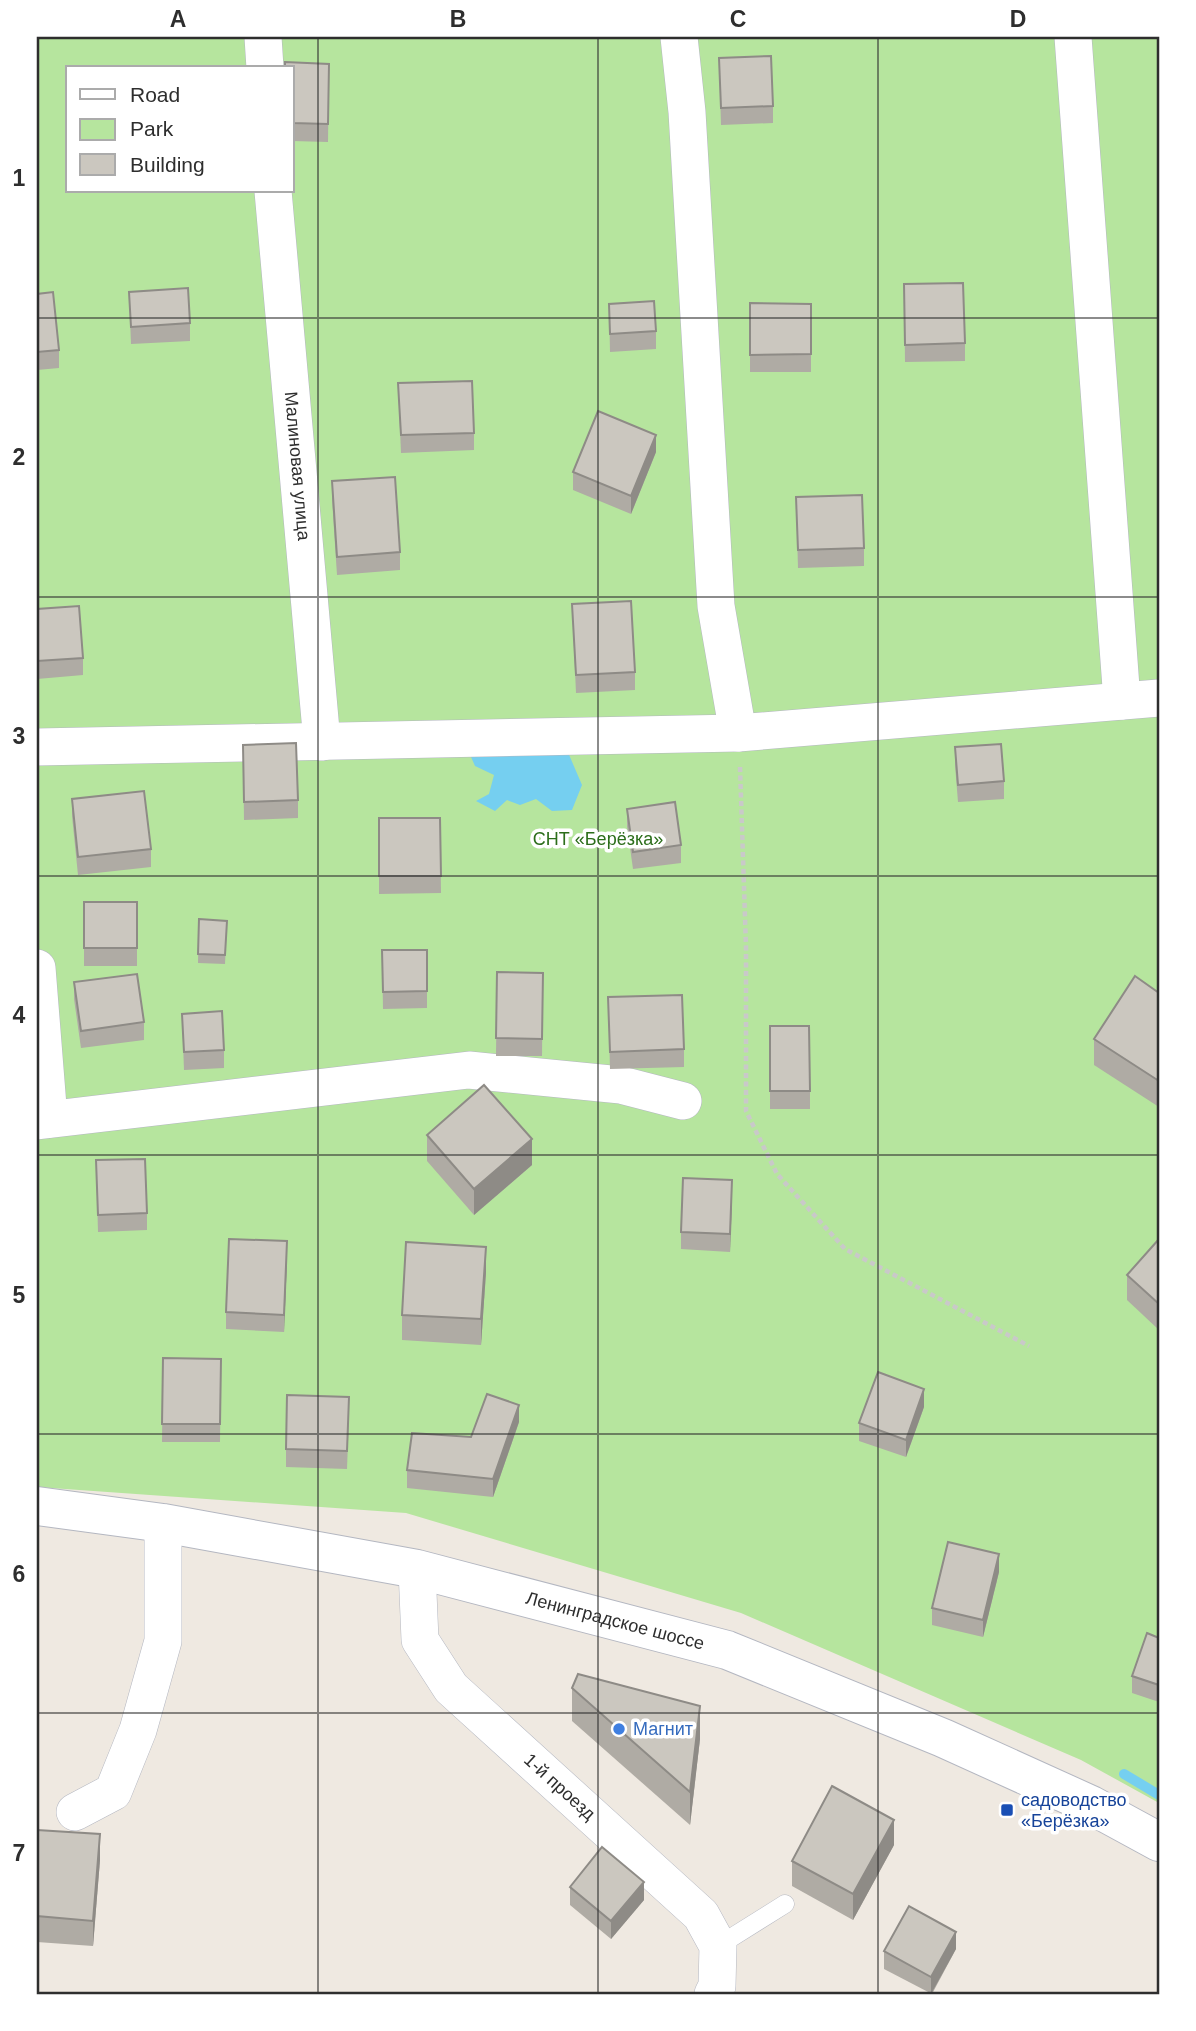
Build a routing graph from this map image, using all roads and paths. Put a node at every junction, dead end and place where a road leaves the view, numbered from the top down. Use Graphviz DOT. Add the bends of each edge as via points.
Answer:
graph roads {
  1 [pos="263,37"];
  2 [pos="679,37"];
  3 [pos="1073,37"];
  4 [pos="265,66"];
  5 [pos="273,192"];
  6 [pos="1159,698"];
  7 [pos="1122,701"];
  8 [pos="738,733"];
  9 [pos="322,742"];
  10 [pos="37,747"];
  11 [pos="37,968"];
  12 [pos="683,1101"];
  13 [pos="43,1120"];
  14 [pos="1029,1346"];
  15 [pos="37,1506"];
  16 [pos="163,1522"];
  17 [pos="418,1569"];
  18 [pos="75,1812"];
  19 [pos="1159,1842"];
  20 [pos="785,1904"];
  21 [pos="718,1946"];
  22 [pos="713,1994"];
  1 -- 4 [label="street"];
  2 -- 8 [label="street" via="716,606"];
  3 -- 7 [label="street"];
  5 -- 9 [label="street, Малиновая улица"];
  6 -- 7 [label="street"];
  7 -- 8 [label="street"];
  8 -- 9 [label="street"];
  8 -- 14 [label="path" via="746,1111 776,1174 845,1249"];
  9 -- 10 [label="street"];
  11 -- 13 [label="street"];
  12 -- 13 [label="street" via="621,1085 470,1070"];
  15 -- 16 [label="main road, Ленинградское шоссе"];
  16 -- 17 [label="main road, Ленинградское шоссе"];
  16 -- 18 [label="street" via="163,1641 138,1730 113,1792"];
  17 -- 19 [label="main road, Ленинградское шоссе" via="727,1650 943,1738 1091,1805"];
  17 -- 21 [label="street, 1-й проезд" via="421,1640 451,1688 701,1915"];
  20 -- 21 [label="lane"];
  21 -- 22 [label="street"];
}
